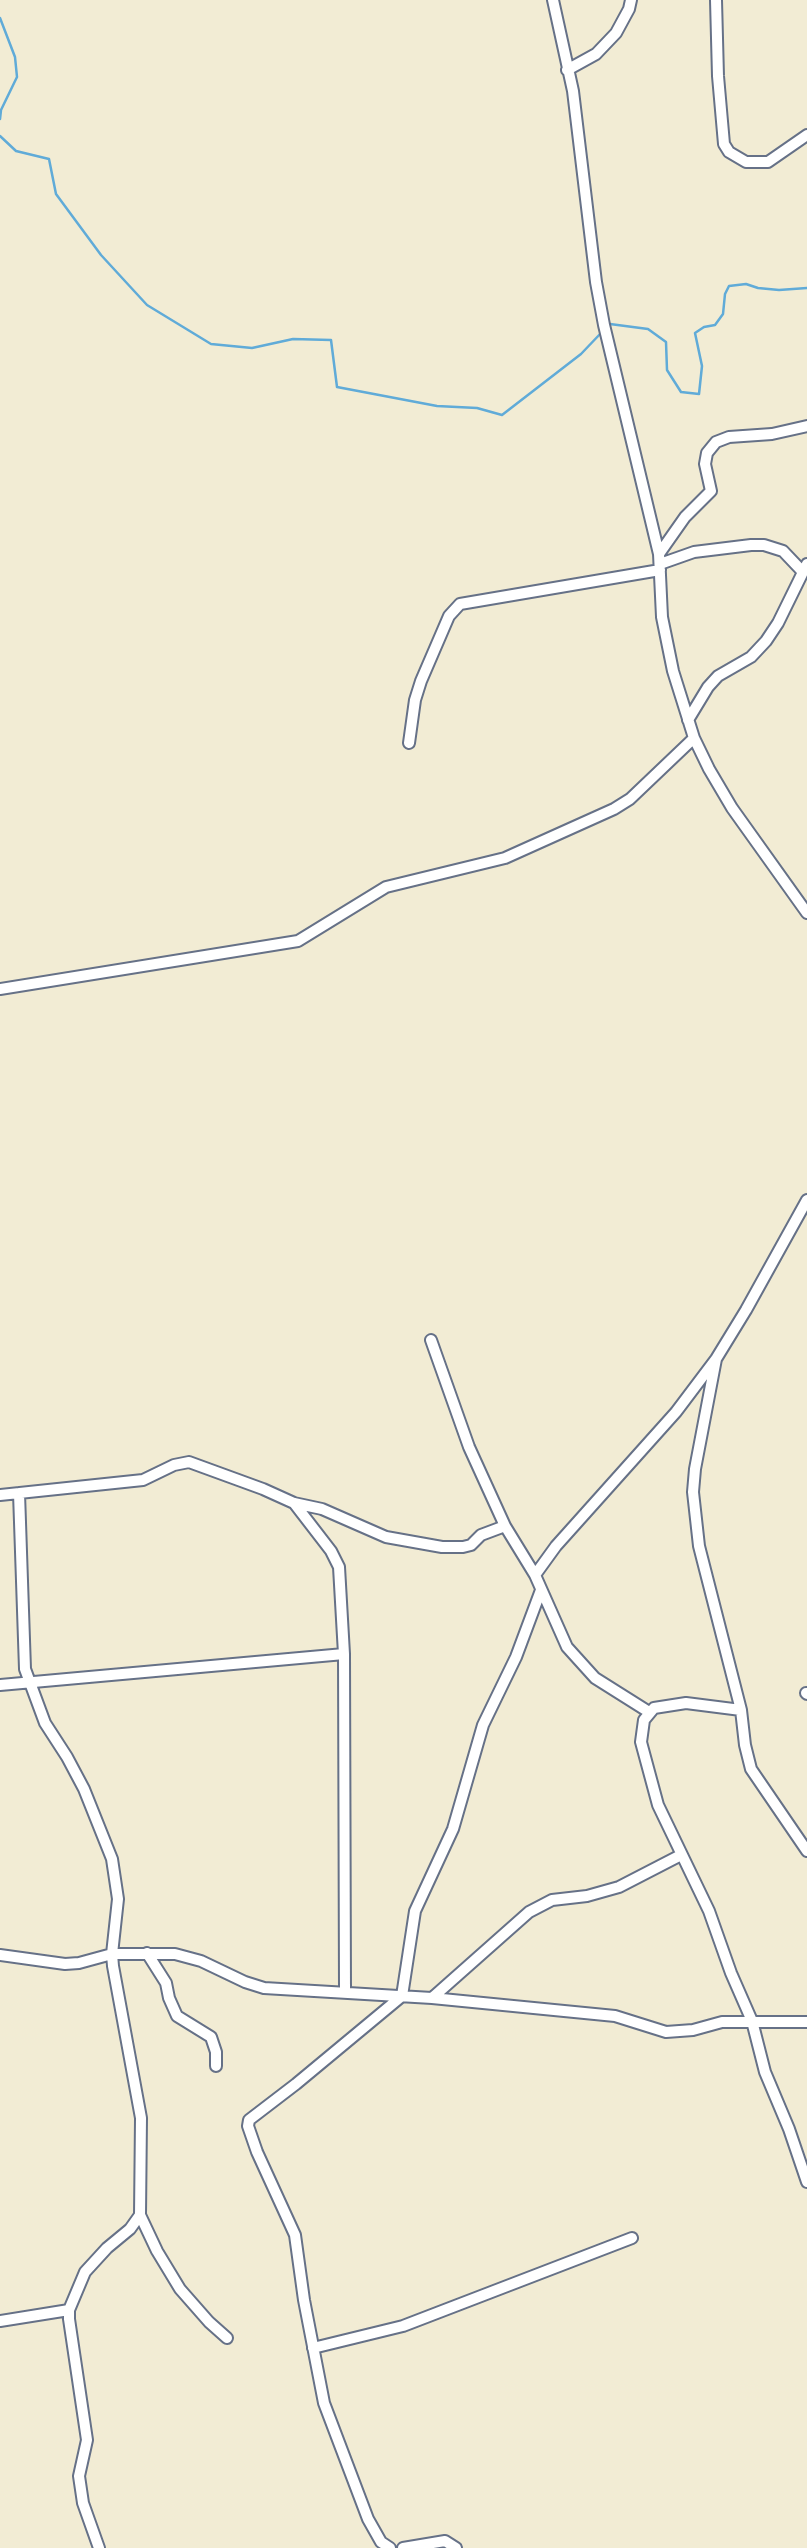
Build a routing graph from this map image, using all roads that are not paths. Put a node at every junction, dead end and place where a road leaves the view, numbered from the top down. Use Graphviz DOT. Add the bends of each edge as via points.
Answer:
graph roads {
  1 [pos="553,0"];
  2 [pos="631,0"];
  3 [pos="716,0"];
  4 [pos="567,70"];
  5 [pos="807,135"];
  6 [pos="807,426"];
  7 [pos="660,563"];
  8 [pos="805,567"];
  9 [pos="688,720"];
  10 [pos="694,738"];
  11 [pos="409,743"];
  12 [pos="807,913"];
  13 [pos="0,989"];
  14 [pos="807,1200"];
  15 [pos="431,1340"];
  16 [pos="716,1359"];
  17 [pos="19,1493"];
  18 [pos="0,1495"];
  19 [pos="294,1503"];
  20 [pos="505,1526"];
  21 [pos="535,1575"];
  22 [pos="541,1590"];
  23 [pos="344,1654"];
  24 [pos="30,1682"];
  25 [pos="0,1685"];
  26 [pos="741,1710"];
  27 [pos="649,1712"];
  28 [pos="807,1851"];
  29 [pos="681,1856"];
  30 [pos="147,1953"];
  31 [pos="112,1954"];
  32 [pos="0,1955"];
  33 [pos="345,1991"];
  34 [pos="402,1996"];
  35 [pos="432,1998"];
  36 [pos="752,2021"];
  37 [pos="807,2022"];
  38 [pos="216,2066"];
  39 [pos="807,2182"];
  40 [pos="140,2215"];
  41 [pos="632,2238"];
  42 [pos="69,2311"];
  43 [pos="0,2321"];
  44 [pos="227,2338"];
  45 [pos="313,2348"];
  46 [pos="99,2548"];
  47 [pos="390,2548"];
  48 [pos="403,2548"];
  49 [pos="456,2548"];
  1 -- 4 [label="street"];
  2 -- 4 [label="street" via="616,33 596,54"];
  3 -- 5 [label="street" via="718,76 724,144 729,152 746,162 768,162"];
  4 -- 7 [label="street" via="604,325"];
  6 -- 7 [label="street" via="716,442 705,464 711,491 685,517"];
  7 -- 8 [label="street" via="694,552 764,545 783,551"];
  7 -- 9 [label="street" via="666,644"];
  7 -- 11 [label="street" via="460,604 449,616 421,681"];
  8 -- 9 [label="street" via="765,641 751,657 718,676"];
  9 -- 10 [label="street"];
  10 -- 12 [label="street" via="732,808"];
  10 -- 13 [label="street" via="614,809 505,858 386,887 298,941"];
  14 -- 16 [label="street"];
  15 -- 20 [label="street" via="469,1447"];
  16 -- 21 [label="street"];
  16 -- 26 [label="street" via="695,1468 695,1519"];
  17 -- 18 [label="street"];
  17 -- 19 [label="street" via="143,1480 188,1462"];
  17 -- 24 [label="street" via="22,1636 24,1669"];
  19 -- 20 [label="street" via="313,1506 386,1537 442,1547 467,1547 481,1535"];
  19 -- 23 [label="street" via="339,1567"];
  20 -- 21 [label="street"];
  21 -- 22 [label="street"];
  22 -- 27 [label="street" via="567,1647 580,1662 595,1678"];
  22 -- 34 [label="street" via="483,1725 453,1829 415,1911"];
  23 -- 24 [label="street"];
  23 -- 33 [label="street"];
  24 -- 25 [label="street"];
  24 -- 31 [label="street" via="45,1723 83,1789 112,1859 118,1899"];
  26 -- 27 [label="street" via="686,1703 662,1705"];
  26 -- 28 [label="street" via="751,1769"];
  27 -- 29 [label="street" via="642,1728 643,1755 658,1805"];
  29 -- 35 [label="street" via="619,1887 552,1900 530,1912"];
  29 -- 36 [label="street" via="709,1911"];
  30 -- 31 [label="street"];
  30 -- 33 [label="street" via="188,1957 264,1988"];
  30 -- 38 [label="street" via="166,1983 177,2016 211,2037"];
  31 -- 32 [label="street" via="65,1964"];
  31 -- 40 [label="street" via="141,2118"];
  33 -- 34 [label="street"];
  34 -- 35 [label="street"];
  34 -- 45 [label="street" via="249,2120 257,2152 295,2235"];
  35 -- 36 [label="street" via="615,2016 666,2032"];
  36 -- 37 [label="street"];
  36 -- 39 [label="street" via="765,2072"];
  40 -- 42 [label="street" via="90,2266"];
  40 -- 44 [label="street" via="180,2289"];
  41 -- 45 [label="street" via="403,2326"];
  42 -- 43 [label="street"];
  42 -- 46 [label="street" via="87,2440 79,2476"];
  45 -- 47 [label="street" via="324,2403 368,2519 381,2542"];
  48 -- 49 [label="street" via="445,2541"];
}
